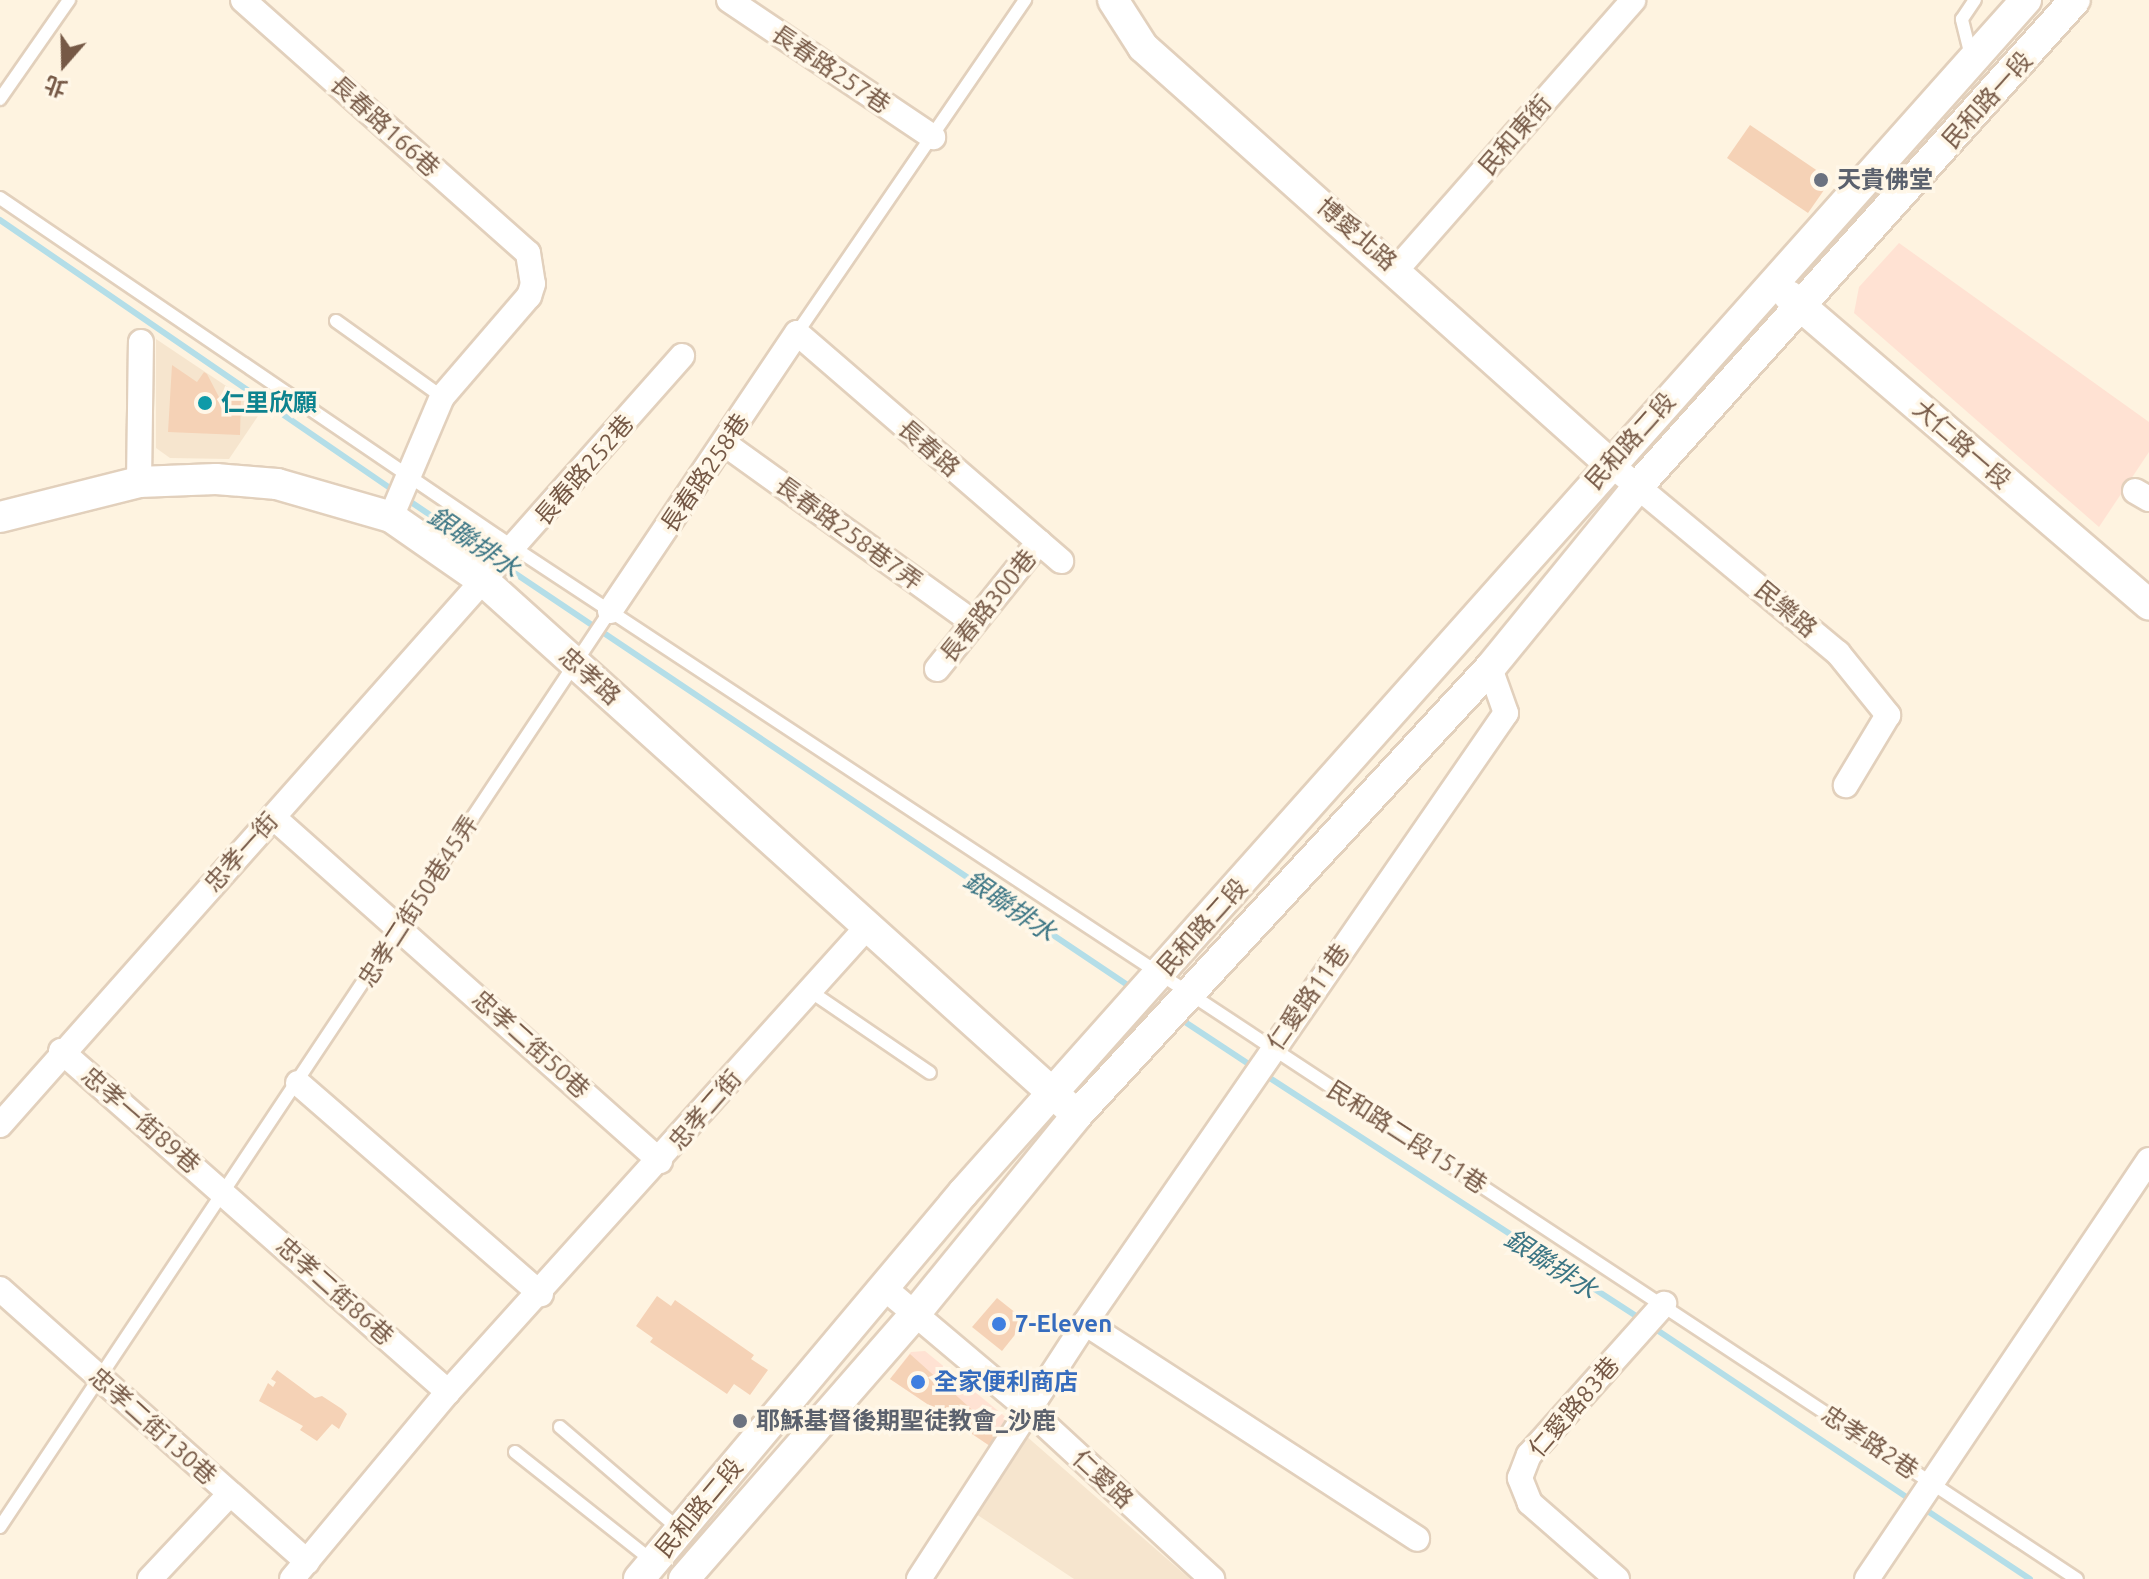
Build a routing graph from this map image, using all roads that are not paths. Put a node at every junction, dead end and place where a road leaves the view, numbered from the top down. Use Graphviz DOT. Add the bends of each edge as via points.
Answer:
graph roads {
  1 [pos="69,0"];
  2 [pos="243,0"];
  3 [pos="729,0"];
  4 [pos="1025,0"];
  5 [pos="1113,0"];
  6 [pos="1633,0"];
  7 [pos="1975,0"];
  8 [pos="2026,0"];
  9 [pos="2075,0"];
  10 [pos="1972,60"];
  11 [pos="0,99"];
  12 [pos="933,137"];
  13 [pos="0,198"];
  14 [pos="1397,269"];
  15 [pos="1775,284"];
  16 [pos="1802,307"];
  17 [pos="336,321"];
  18 [pos="797,333"];
  19 [pos="141,342"];
  20 [pos="682,356"];
  21 [pos="442,397"];
  22 [pos="725,444"];
  23 [pos="1609,463"];
  24 [pos="408,475"];
  25 [pos="139,482"];
  26 [pos="1639,485"];
  27 [pos="0,517"];
  28 [pos="391,517"];
  29 [pos="1039,542"];
  30 [pos="516,549"];
  31 [pos="1061,561"];
  32 [pos="486,583"];
  33 [pos="2149,605"];
  34 [pos="610,611"];
  35 [pos="973,622"];
  36 [pos="576,663"];
  37 [pos="1490,668"];
  38 [pos="937,669"];
  39 [pos="1334,779"];
  40 [pos="1846,785"];
  41 [pos="1362,808"];
  42 [pos="273,817"];
  43 [pos="869,925"];
  44 [pos="401,927"];
  45 [pos="1159,976"];
  46 [pos="810,991"];
  47 [pos="1192,995"];
  48 [pos="1272,1049"];
  49 [pos="61,1051"];
  50 [pos="930,1073"];
  51 [pos="298,1083"];
  52 [pos="1052,1093"];
  53 [pos="1077,1115"];
  54 [pos="0,1125"];
  55 [pos="2149,1160"];
  56 [pos="660,1161"];
  57 [pos="222,1189"];
  58 [pos="883,1287"];
  59 [pos="0,1289"];
  60 [pos="541,1294"];
  61 [pos="1660,1309"];
  62 [pos="914,1315"];
  63 [pos="1085,1323"];
  64 [pos="102,1379"];
  65 [pos="448,1392"];
  66 [pos="1030,1411"];
  67 [pos="560,1427"];
  68 [pos="515,1452"];
  69 [pos="1928,1489"];
  70 [pos="229,1495"];
  71 [pos="0,1527"];
  72 [pos="680,1530"];
  73 [pos="1417,1539"];
  74 [pos="646,1570"];
  75 [pos="299,1571"];
  76 [pos="150,1579"];
  77 [pos="684,1579"];
  78 [pos="919,1579"];
  79 [pos="1212,1579"];
  80 [pos="1617,1579"];
  81 [pos="1867,1579"];
  82 [pos="2077,1579"];
  1 -- 11 [label="lane"];
  2 -- 21 [label="street, 長春路166巷" via="528,253 533,284 529,296"];
  3 -- 12 [label="street, 長春路257巷"];
  4 -- 12 [label="lane"];
  5 -- 14 [label="street, 博愛北路" via="1143,47"];
  6 -- 14 [label="street, 民和東街"];
  7 -- 10 [label="lane" via="1962,19"];
  8 -- 10 [label="street, 民和路一段"];
  9 -- 16 [label="street, 民和路一段"];
  10 -- 15 [label="street, 民和路一段"];
  12 -- 18 [label="lane"];
  13 -- 24 [label="lane, 民和路二段151巷"];
  14 -- 23 [label="street, 博愛北路"];
  15 -- 16 [label="street, 大仁路一段"];
  15 -- 23 [label="street, 民和路二段"];
  16 -- 26 [label="street, 民和路二段"];
  16 -- 33 [label="street, 大仁路一段"];
  17 -- 21 [label="lane"];
  18 -- 22 [label="street, 長春路258巷"];
  18 -- 29 [label="street, 長春路"];
  19 -- 25 [label="street"];
  20 -- 30 [label="street, 長春路252巷"];
  21 -- 24 [label="street"];
  22 -- 34 [label="street, 長春路258巷"];
  22 -- 35 [label="street, 長春路258巷7弄"];
  23 -- 26 [label="street, 民樂路"];
  23 -- 39 [label="street, 民和路二段"];
  24 -- 28 [label="street"];
  24 -- 30 [label="lane, 民和路二段151巷"];
  25 -- 27 [label="street, 忠孝路"];
  25 -- 28 [label="street, 忠孝路" via="216,479 277,484"];
  26 -- 37 [label="street, 民和路二段"];
  26 -- 40 [label="street, 民樂路" via="1838,653 1888,715"];
  28 -- 32 [label="street, 忠孝路"];
  29 -- 31 [label="street, 長春路"];
  29 -- 35 [label="street, 長春路300巷"];
  30 -- 32 [label="street, 長春路252巷"];
  30 -- 34 [label="lane, 民和路二段151巷"];
  32 -- 36 [label="street, 忠孝路"];
  32 -- 42 [label="street, 忠孝一街"];
  34 -- 36 [label="lane, 忠孝二街50巷45弄"];
  34 -- 45 [label="lane, 民和路二段151巷"];
  35 -- 38 [label="street, 長春路300巷"];
  36 -- 43 [label="street, 忠孝路"];
  36 -- 44 [label="lane, 忠孝二街50巷45弄"];
  37 -- 41 [label="street, 民和路二段"];
  37 -- 48 [label="street, 仁愛路11巷" via="1506,713"];
  39 -- 41 [label="street"];
  39 -- 45 [label="street, 民和路二段"];
  41 -- 47 [label="street, 民和路二段"];
  42 -- 44 [label="street, 忠孝二街50巷"];
  42 -- 49 [label="street, 忠孝一街"];
  43 -- 46 [label="street, 忠孝二街"];
  43 -- 52 [label="street, 忠孝路"];
  44 -- 51 [label="lane, 忠孝二街50巷45弄"];
  44 -- 56 [label="street, 忠孝二街50巷"];
  45 -- 47 [label="lane, 民和路二段151巷"];
  45 -- 52 [label="street, 民和路二段"];
  46 -- 50 [label="lane"];
  46 -- 56 [label="street, 忠孝二街"];
  47 -- 48 [label="lane, 民和路二段151巷"];
  47 -- 53 [label="street, 民和路二段"];
  48 -- 61 [label="lane, 民和路二段151巷"];
  48 -- 63 [label="street, 仁愛路11巷"];
  49 -- 54 [label="street, 忠孝一街"];
  49 -- 57 [label="street, 忠孝一街89巷"];
  51 -- 57 [label="lane, 忠孝二街50巷45弄"];
  51 -- 60 [label="street"];
  52 -- 53 [label="street, 忠孝路"];
  52 -- 58 [label="street, 民和路二段"];
  53 -- 62 [label="street, 民和路二段"];
  55 -- 69 [label="street"];
  56 -- 60 [label="street, 忠孝二街"];
  57 -- 64 [label="lane, 忠孝二街50巷45弄"];
  57 -- 65 [label="street, 忠孝二街86巷"];
  58 -- 62 [label="street, 仁愛路"];
  58 -- 72 [label="street, 民和路二段"];
  59 -- 64 [label="street, 忠孝二街130巷"];
  60 -- 65 [label="street, 忠孝二街"];
  61 -- 69 [label="lane, 忠孝路2巷"];
  61 -- 80 [label="street, 仁愛路83巷" via="1529,1455 1520,1478 1530,1503"];
  62 -- 66 [label="street, 仁愛路"];
  62 -- 77 [label="street, 民和路二段"];
  63 -- 66 [label="street, 仁愛路11巷"];
  63 -- 73 [label="street"];
  64 -- 70 [label="street, 忠孝二街130巷"];
  64 -- 71 [label="lane, 忠孝二街50巷45弄"];
  65 -- 75 [label="street, 忠孝二街"];
  66 -- 78 [label="street, 仁愛路11巷"];
  66 -- 79 [label="street, 仁愛路"];
  67 -- 72 [label="lane"];
  68 -- 74 [label="lane"];
  69 -- 81 [label="street"];
  69 -- 82 [label="lane, 忠孝路2巷"];
  70 -- 75 [label="street, 忠孝二街130巷"];
  70 -- 76 [label="street"];
  72 -- 74 [label="street, 民和路二段"];
}
